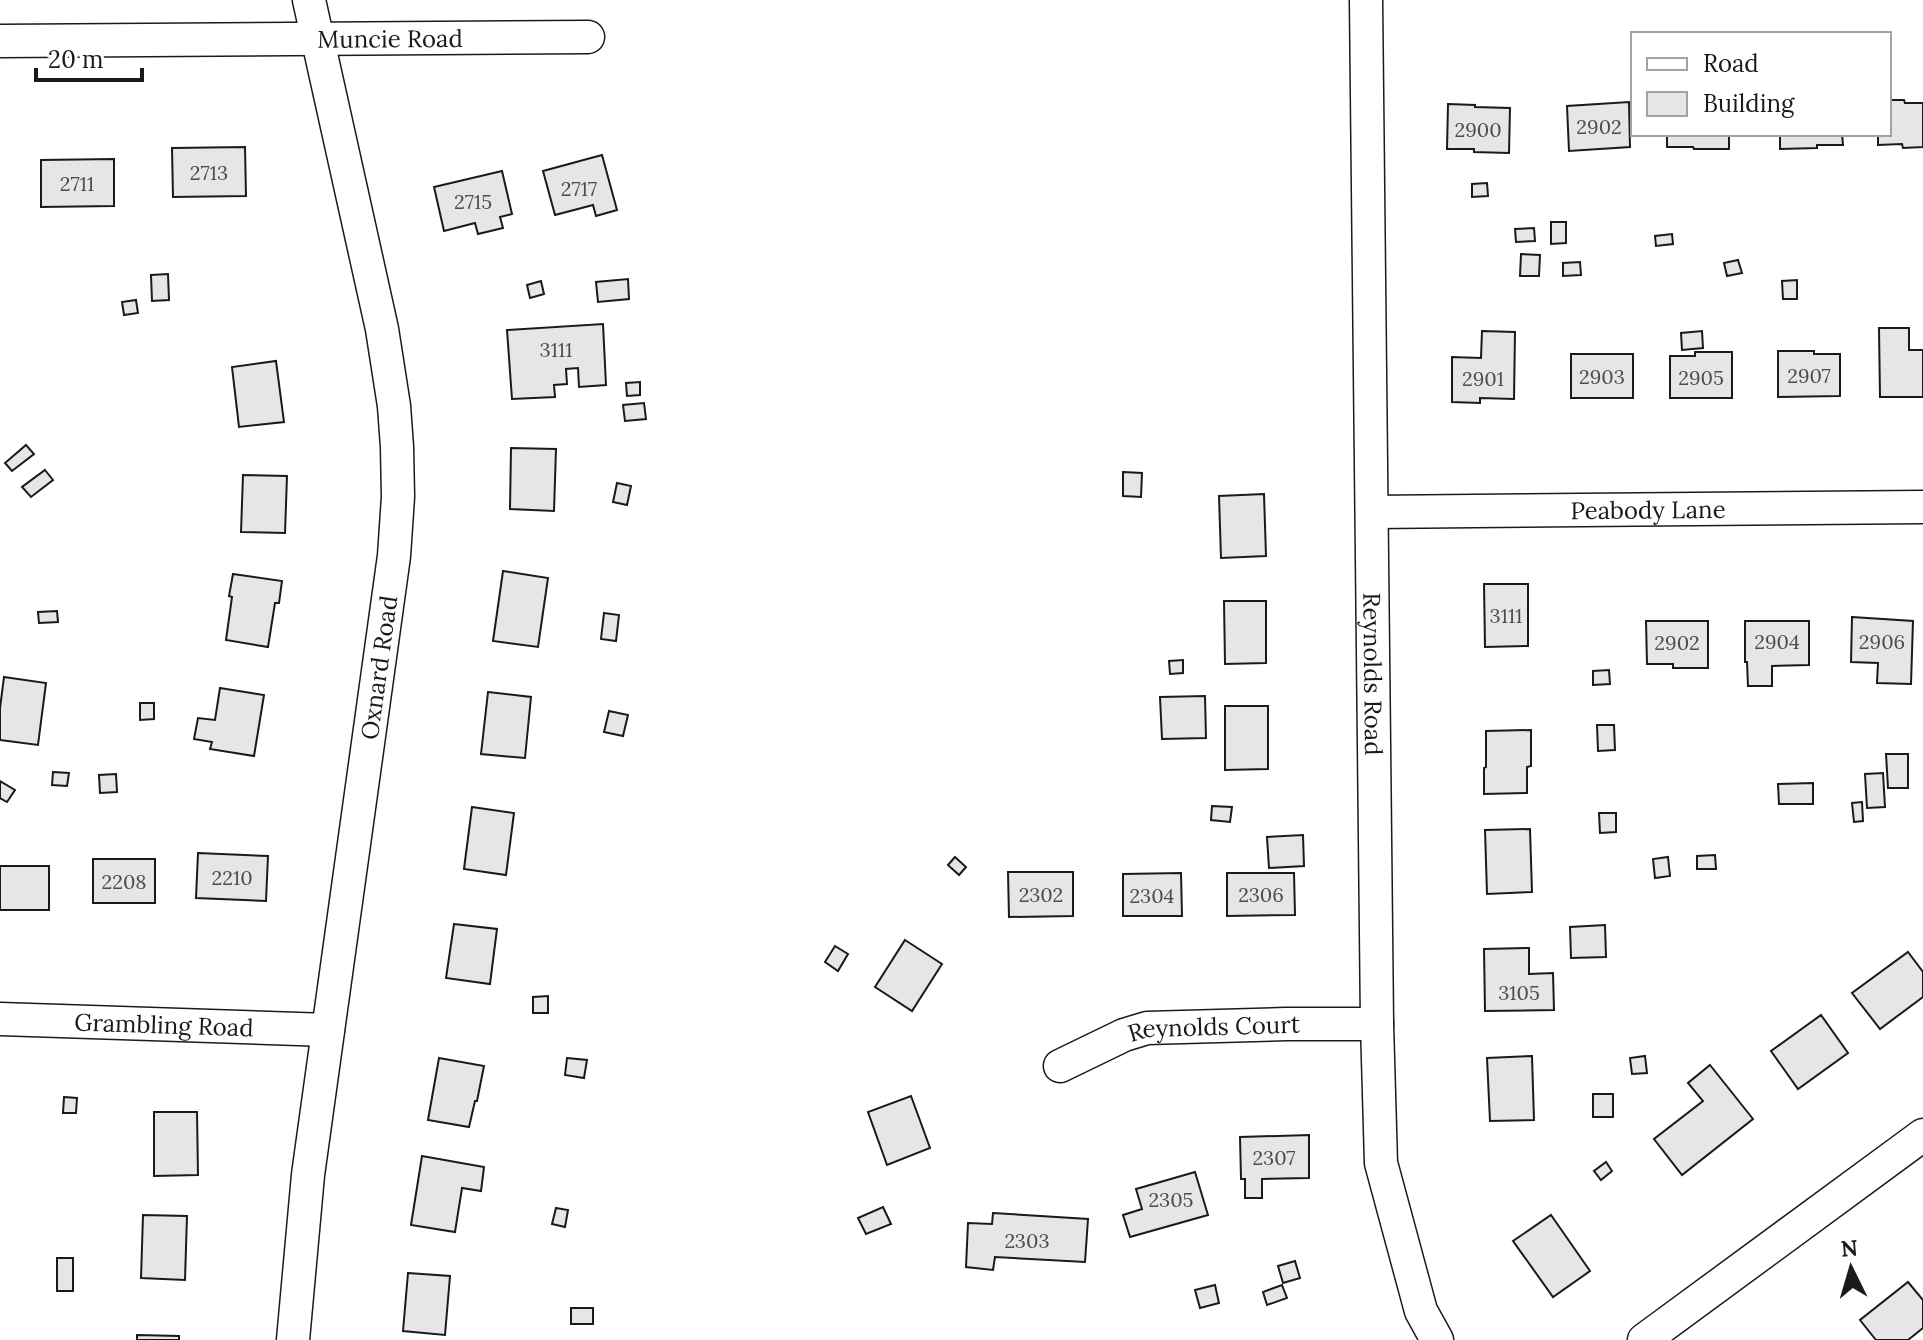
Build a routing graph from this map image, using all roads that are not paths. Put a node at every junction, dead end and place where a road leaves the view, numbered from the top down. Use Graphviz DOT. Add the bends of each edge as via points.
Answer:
graph roads {
  1 [pos="309,0"];
  2 [pos="1366,0"];
  3 [pos="588,37"];
  4 [pos="318,39"];
  5 [pos="0,41"];
  6 [pos="1923,507"];
  7 [pos="1372,512"];
  8 [pos="0,1019"];
  9 [pos="1377,1024"];
  10 [pos="328,1030"];
  11 [pos="1060,1066"];
  12 [pos="1923,1135"];
  13 [pos="293,1340"];
  14 [pos="1437,1340"];
  15 [pos="1644,1340"];
  1 -- 4 [label="street, Oxnard Road"];
  2 -- 7 [label="street, Reynolds Road"];
  3 -- 4 [label="street, Muncie Road"];
  4 -- 5 [label="street, Muncie Road"];
  4 -- 10 [label="street, Oxnard Road" via="382,329 394,406 398,497"];
  6 -- 7 [label="street, Peabody Lane"];
  7 -- 9 [label="street, Reynolds Road"];
  8 -- 10 [label="street, Grambling Road"];
  9 -- 11 [label="street, Reynolds Court" via="1147,1028"];
  9 -- 14 [label="street, Reynolds Road" via="1381,1163 1421,1311"];
  10 -- 13 [label="street, Oxnard Road"];
  12 -- 15 [label="street"];
}
